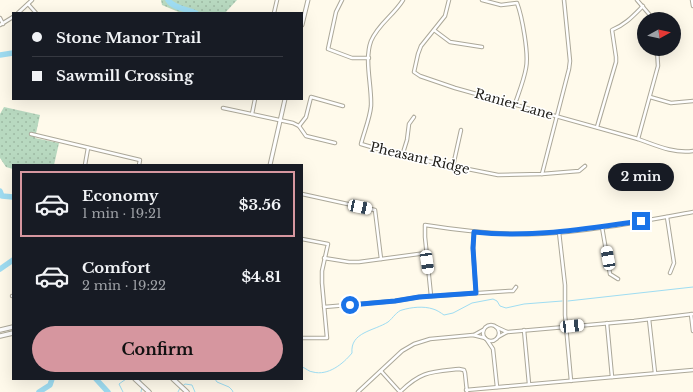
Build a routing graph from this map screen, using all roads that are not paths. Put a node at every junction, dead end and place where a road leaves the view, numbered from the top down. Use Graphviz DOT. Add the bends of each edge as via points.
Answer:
graph roads {
  1 [pos="32,0"];
  2 [pos="277,0"];
  3 [pos="308,0"];
  4 [pos="342,0"];
  5 [pos="403,0"];
  6 [pos="449,0"];
  7 [pos="482,0"];
  8 [pos="564,0"];
  9 [pos="637,0"];
  10 [pos="692,0"];
  11 [pos="28,4"];
  12 [pos="643,6"];
  13 [pos="693,6"];
  14 [pos="19,12"];
  15 [pos="35,12"];
  16 [pos="274,12"];
  17 [pos="647,12"];
  18 [pos="0,18"];
  19 [pos="12,18"];
  20 [pos="303,21"];
  21 [pos="2,25"];
  22 [pos="434,30"];
  23 [pos="482,47"];
  24 [pos="657,56"];
  25 [pos="369,58"];
  26 [pos="650,97"];
  27 [pos="255,100"];
  28 [pos="285,100"];
  29 [pos="693,102"];
  30 [pos="515,104"];
  31 [pos="343,106"];
  32 [pos="223,108"];
  33 [pos="252,114"];
  34 [pos="557,116"];
  35 [pos="414,117"];
  36 [pos="280,120"];
  37 [pos="299,126"];
  38 [pos="597,127"];
  39 [pos="461,130"];
  40 [pos="31,134"];
  41 [pos="638,139"];
  42 [pos="334,143"];
  43 [pos="88,148"];
  44 [pos="693,151"];
  45 [pos="402,156"];
  46 [pos="85,164"];
  47 [pos="139,164"];
  48 [pos="270,164"];
  49 [pos="453,166"];
  50 [pos="586,166"];
  51 [pos="542,174"];
  52 [pos="303,194"];
  53 [pos="693,212"];
  54 [pos="667,217"];
  55 [pos="602,227"];
  56 [pos="474,232"];
  57 [pos="559,232"];
  58 [pos="303,238"];
  59 [pos="426,254"];
  60 [pos="324,258"];
  61 [pos="381,259"];
  62 [pos="670,273"];
  63 [pos="618,279"];
  64 [pos="516,287"];
  65 [pos="476,293"];
  66 [pos="431,296"];
  67 [pos="324,308"];
  68 [pos="692,314"];
  69 [pos="649,319"];
  70 [pos="608,323"];
  71 [pos="12,327"];
  72 [pos="496,327"];
  73 [pos="566,327"];
  74 [pos="484,329"];
  75 [pos="0,330"];
  76 [pos="524,330"];
  77 [pos="693,331"];
  78 [pos="507,332"];
  79 [pos="12,333"];
  80 [pos="473,335"];
  81 [pos="0,336"];
  82 [pos="303,338"];
  83 [pos="497,338"];
  84 [pos="486,339"];
  85 [pos="493,349"];
  86 [pos="693,370"];
  87 [pos="381,371"];
  88 [pos="655,373"];
  89 [pos="612,377"];
  90 [pos="135,380"];
  91 [pos="174,380"];
  92 [pos="571,381"];
  93 [pos="529,384"];
  94 [pos="497,387"];
  95 [pos="467,391"];
  96 [pos="149,392"];
  97 [pos="187,392"];
  98 [pos="358,392"];
  99 [pos="400,392"];
  1 -- 11 [label="street"];
  2 -- 16 [label="street"];
  3 -- 20 [label="street"];
  4 -- 25 [label="street" via="336,12 328,49 352,58"];
  5 -- 25 [label="street, Pheasant Ridge" via="380,26 372,41"];
  6 -- 22 [label="street, Ranier Lane" via="445,16"];
  7 -- 30 [label="street" via="501,5 517,3 519,8 527,67"];
  8 -- 34 [label="street" via="570,60"];
  9 -- 12 [label="street"];
  10 -- 13 [label="street"];
  11 -- 14 [label="street"];
  11 -- 15 [label="street"];
  12 -- 17 [label="street"];
  12 -- 38 [label="street" via="624,24 612,30 616,62"];
  18 -- 21 [label="street"];
  19 -- 21 [label="street"];
  22 -- 23 [label="street" via="450,42"];
  22 -- 30 [label="street, Ranier Lane" via="421,46 414,72 456,88"];
  24 -- 26 [label="street" via="658,66"];
  25 -- 45 [label="street, Pheasant Ridge" via="371,107 361,144"];
  26 -- 29 [label="street" via="671,103"];
  26 -- 41 [label="street"];
  27 -- 33 [label="street"];
  28 -- 36 [label="street"];
  30 -- 34 [label="street, Ranier Lane"];
  31 -- 37 [label="street" via="311,97 306,117"];
  32 -- 33 [label="street"];
  33 -- 36 [label="street"];
  34 -- 38 [label="street, Ranier Lane"];
  34 -- 51 [label="street"];
  35 -- 45 [label="street"];
  36 -- 37 [label="street"];
  36 -- 48 [label="street"];
  37 -- 42 [label="street" via="306,136"];
  38 -- 41 [label="street, Ranier Lane"];
  39 -- 49 [label="street"];
  40 -- 43 [label="street"];
  41 -- 44 [label="street, Ranier Lane" via="679,152"];
  43 -- 46 [label="street"];
  43 -- 47 [label="street" via="140,160"];
  45 -- 49 [label="street, Pheasant Ridge"];
  49 -- 51 [label="street, Pheasant Ridge" via="498,175"];
  50 -- 51 [label="street, Pheasant Ridge" via="579,171"];
  52 -- 61 [label="street" via="375,210"];
  53 -- 54 [label="street"];
  54 -- 55 [label="street"];
  54 -- 62 [label="street" via="674,262"];
  55 -- 57 [label="street"];
  55 -- 63 [label="street" via="610,274"];
  56 -- 57 [label="street"];
  56 -- 59 [label="street" via="425,225"];
  56 -- 65 [label="street"];
  57 -- 73 [label="street" via="565,286"];
  58 -- 60 [label="street" via="328,244"];
  59 -- 61 [label="street"];
  59 -- 66 [label="street"];
  60 -- 61 [label="street" via="353,262"];
  60 -- 67 [label="street"];
  64 -- 65 [label="street" via="513,291"];
  65 -- 66 [label="street"];
  66 -- 67 [label="street"];
  67 -- 82 [label="street" via="327,338"];
  68 -- 69 [label="street"];
  68 -- 77 [label="street"];
  69 -- 70 [label="street"];
  69 -- 88 [label="street"];
  70 -- 73 [label="street"];
  70 -- 89 [label="street"];
  71 -- 75 [label="main road"];
  72 -- 74 [label="street" via="491,325"];
  72 -- 78 [label="street"];
  72 -- 83 [label="street"];
  73 -- 76 [label="street"];
  73 -- 92 [label="street"];
  74 -- 80 [label="street"];
  74 -- 84 [label="street"];
  76 -- 78 [label="street"];
  76 -- 93 [label="street"];
  78 -- 83 [label="street"];
  79 -- 81 [label="main road"];
  80 -- 84 [label="street"];
  80 -- 87 [label="street" via="418,342 402,351"];
  83 -- 84 [label="street" via="492,341"];
  83 -- 85 [label="street"];
  84 -- 85 [label="street"];
  85 -- 94 [label="street"];
  86 -- 88 [label="street"];
  87 -- 98 [label="street"];
  87 -- 99 [label="street"];
  88 -- 89 [label="street"];
  89 -- 92 [label="street"];
  90 -- 96 [label="main road"];
  91 -- 97 [label="main road"];
  92 -- 93 [label="street"];
  93 -- 94 [label="street"];
  94 -- 95 [label="street"];
  95 -- 99 [label="street" via="464,370 459,369 424,374 412,380"];
}
